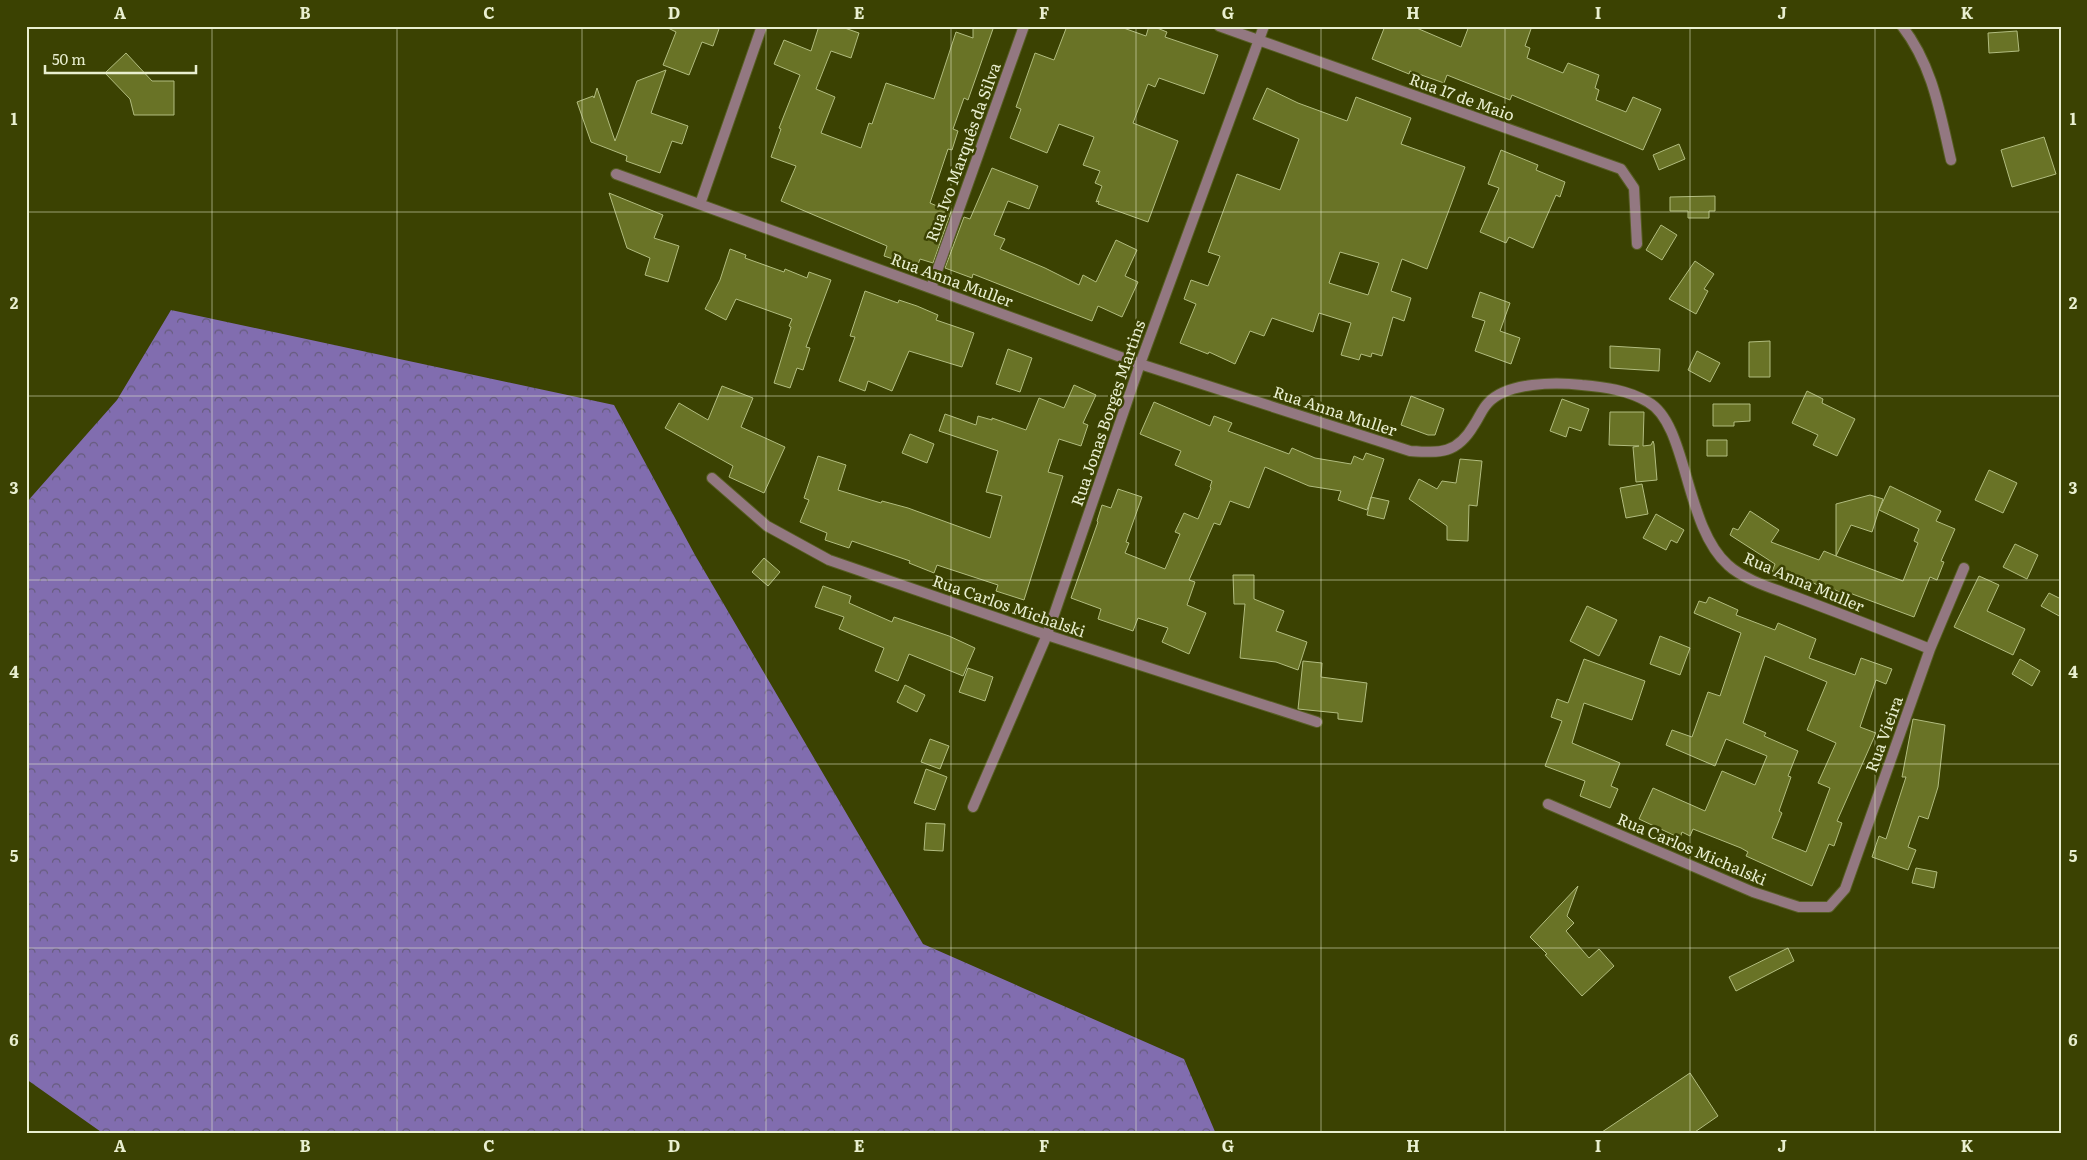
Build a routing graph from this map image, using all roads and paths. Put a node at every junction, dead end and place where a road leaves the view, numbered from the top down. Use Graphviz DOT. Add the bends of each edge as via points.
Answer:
graph roads {
  1 [pos="762,26"];
  2 [pos="1024,26"];
  3 [pos="1219,26"];
  4 [pos="1264,26"];
  5 [pos="1902,26"];
  6 [pos="1259,40"];
  7 [pos="1951,160"];
  8 [pos="616,174"];
  9 [pos="700,204"];
  10 [pos="1637,244"];
  11 [pos="931,288"];
  12 [pos="1140,364"];
  13 [pos="712,478"];
  14 [pos="1964,568"];
  15 [pos="1047,635"];
  16 [pos="1930,649"];
  17 [pos="1317,722"];
  18 [pos="1548,804"];
  19 [pos="973,807"];
  20 [pos="1828,907"];
  1 -- 9 [label="street"];
  2 -- 11 [label="street, Rua Ivo Marquês da Silva"];
  3 -- 6 [label="street, Rua 17 de Maio"];
  4 -- 6 [label="street, Rua Jonas Borges Martins"];
  5 -- 7 [label="street" via="1931,75"];
  6 -- 10 [label="street, Rua 17 de Maio" via="1621,169 1634,188"];
  6 -- 12 [label="street, Rua Jonas Borges Martins"];
  8 -- 9 [label="street, Rua Anna Muller"];
  9 -- 11 [label="street, Rua Anna Muller"];
  11 -- 12 [label="street, Rua Anna Muller"];
  12 -- 15 [label="street, Rua Jonas Borges Martins"];
  12 -- 16 [label="street, Rua Anna Muller" via="1410,451 1430,452 1456,447 1466,438 1488,402 1509,390 1534,384 1580,384 1621,390 1649,402 1669,424 1700,524 1713,550 1729,566 1760,583"];
  13 -- 15 [label="street, Rua Carlos Michalski" via="767,526 828,560"];
  14 -- 16 [label="street, Rua Vieira"];
  15 -- 17 [label="street, Rua Carlos Michalski"];
  15 -- 19 [label="street, Rua Jonas Borges Martins"];
  16 -- 20 [label="street, Rua Vieira" via="1845,889"];
  18 -- 20 [label="street, Rua Carlos Michalski" via="1753,892 1799,907"];
}
